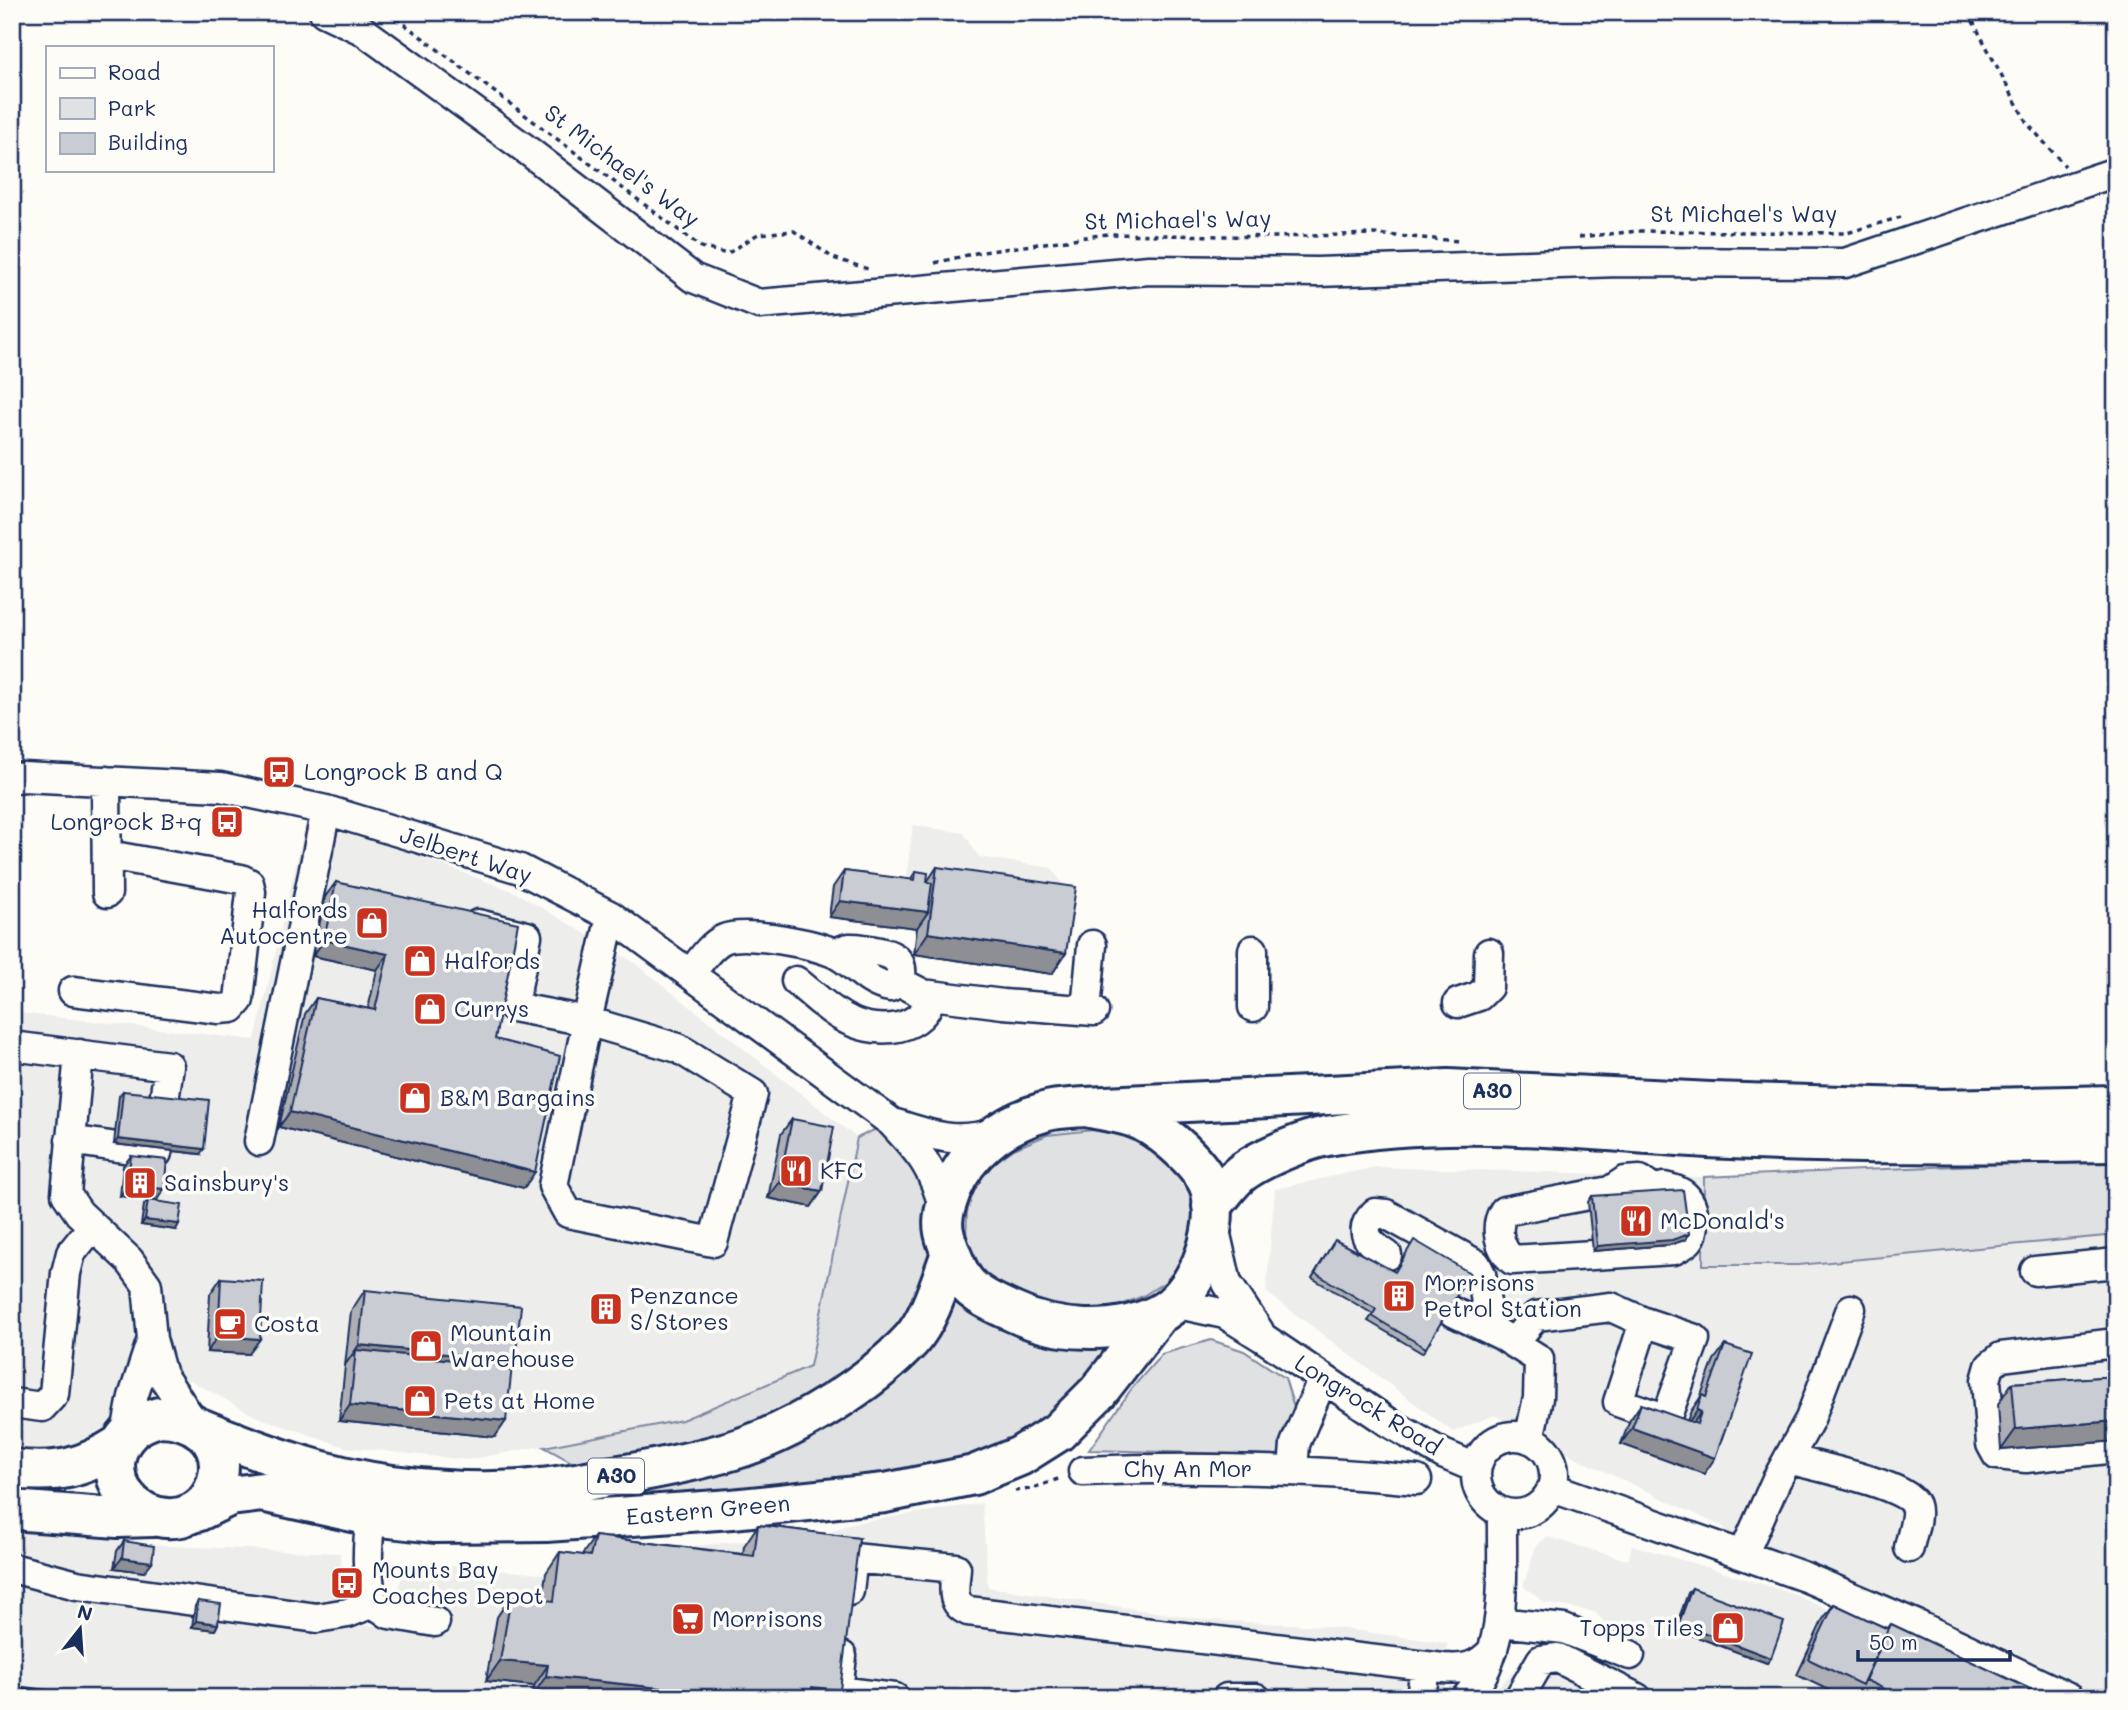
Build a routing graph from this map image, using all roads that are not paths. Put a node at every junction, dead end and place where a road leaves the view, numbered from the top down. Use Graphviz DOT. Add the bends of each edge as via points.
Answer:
graph roads {
  1 [pos="324,12"];
  2 [pos="2116,172"];
  3 [pos="12,779"];
  4 [pos="106,781"];
  5 [pos="326,810"];
  6 [pos="108,855"];
  7 [pos="107,893"];
  8 [pos="611,916"];
  9 [pos="448,917"];
  10 [pos="1092,945"];
  11 [pos="1253,950"];
  12 [pos="1489,953"];
  13 [pos="691,974"];
  14 [pos="796,981"];
  15 [pos="73,991"];
  16 [pos="931,995"];
  17 [pos="1458,1003"];
  18 [pos="1253,1007"];
  19 [pos="587,1021"];
  20 [pos="12,1046"];
  21 [pos="79,1054"];
  22 [pos="164,1101"];
  23 [pos="2116,1105"];
  24 [pos="1086,1107"];
  25 [pos="891,1122"];
  26 [pos="998,1132"];
  27 [pos="70,1140"];
  28 [pos="259,1141"];
  29 [pos="2116,1142"];
  30 [pos="158,1149"];
  31 [pos="944,1210"];
  32 [pos="1212,1213"];
  33 [pos="92,1227"];
  34 [pos="1503,1252"];
  35 [pos="950,1253"];
  36 [pos="1387,1255"];
  37 [pos="2116,1263"];
  38 [pos="2035,1271"];
  39 [pos="1481,1274"];
  40 [pos="1166,1309"];
  41 [pos="1851,1309"];
  42 [pos="1451,1311"];
  43 [pos="1644,1322"];
  44 [pos="1502,1336"];
  45 [pos="1262,1337"];
  46 [pos="152,1339"];
  47 [pos="2116,1343"];
  48 [pos="1322,1380"];
  49 [pos="12,1404"];
  50 [pos="197,1426"];
  51 [pos="1529,1439"];
  52 [pos="123,1441"];
  53 [pos="2116,1448"];
  54 [pos="1788,1459"];
  55 [pos="1476,1468"];
  56 [pos="12,1469"];
  57 [pos="1293,1470"];
  58 [pos="1083,1471"];
  59 [pos="1418,1480"];
  60 [pos="1553,1488"];
  61 [pos="12,1510"];
  62 [pos="197,1512"];
  63 [pos="1502,1513"];
  64 [pos="371,1516"];
  65 [pos="153,1517"];
  66 [pos="1909,1548"];
  67 [pos="1743,1555"];
  68 [pos="12,1568"];
  69 [pos="373,1603"];
  70 [pos="435,1622"];
  71 [pos="1499,1622"];
  72 [pos="1493,1650"];
  73 [pos="1630,1655"];
  74 [pos="1425,1667"];
  75 [pos="895,1698"];
  76 [pos="1227,1698"];
  77 [pos="1256,1698"];
  78 [pos="1421,1698"];
  79 [pos="1466,1698"];
  80 [pos="1518,1698"];
  81 [pos="1637,1698"];
  82 [pos="2070,1698"];
  1 -- 2 [label="street" via="362,30 692,278 759,304 1149,270 1317,272 1619,262 1845,263"];
  3 -- 4 [label="street, Jelbert Way"];
  4 -- 5 [label="street, Jelbert Way" via="221,787"];
  4 -- 6 [label="street"];
  5 -- 8 [label="street, Jelbert Way" via="520,869"];
  5 -- 28 [label="street"];
  6 -- 7 [label="street"];
  6 -- 15 [label="street" via="249,883 239,1000 232,1008 219,1009"];
  8 -- 13 [label="street, Jelbert Way"];
  8 -- 19 [label="street"];
  9 -- 19 [label="street" via="527,936 513,1007"];
  10 -- 16 [label="street" via="1090,1010"];
  11 -- 18 [label="street"];
  12 -- 17 [label="street" via="1488,987 1479,996"];
  13 -- 16 [label="street" via="723,939 771,937 837,954 874,983 890,987 900,982"];
  13 -- 25 [label="street, Jelbert Way"];
  14 -- 16 [label="street" via="849,1021 881,1028 911,1024 925,1014"];
  19 -- 19 [label="street" via="678,1048 753,1094 713,1242 568,1213 553,1186"];
  20 -- 21 [label="street"];
  21 -- 22 [label="street" via="169,1066"];
  21 -- 27 [label="street"];
  23 -- 24 [label="highway, A30" via="1942,1110 1448,1088"];
  24 -- 26 [label="highway" via="1045,1111"];
  24 -- 32 [label="highway" via="1141,1121 1172,1141 1211,1190"];
  25 -- 26 [label="street, Jelbert Way" via="945,1139 974,1139"];
  25 -- 31 [label="street, Jelbert Way" via="923,1156 937,1182"];
  26 -- 31 [label="highway" via="958,1174"];
  27 -- 30 [label="street" via="157,1153"];
  27 -- 33 [label="street" via="66,1194"];
  29 -- 32 [label="highway, A30" via="1920,1145 1485,1125 1393,1128 1325,1136 1273,1155 1242,1171"];
  31 -- 35 [label="highway"];
  32 -- 40 [label="highway" via="1205,1253 1194,1280"];
  32 -- 45 [label="street, Longrock Road" via="1227,1283"];
  33 -- 46 [label="street" via="129,1260 148,1285"];
  33 -- 49 [label="street" via="71,1253 66,1272 54,1394 42,1407"];
  34 -- 34 [label="street" via="1498,1225 1504,1211 1610,1191 1641,1196 1664,1186 1691,1203 1690,1240 1674,1250 1512,1259"];
  34 -- 39 [label="street"];
  35 -- 40 [label="highway" via="961,1278 984,1299 1023,1317 1070,1328 1116,1327"];
  35 -- 50 [label="highway, Eastern Green / A30" via="933,1300 912,1338 870,1376 816,1413 744,1447 652,1470 540,1489 439,1490 332,1473 240,1445"];
  36 -- 39 [label="street" via="1366,1237 1374,1213 1386,1214 1476,1264"];
  37 -- 38 [label="street"];
  39 -- 44 [label="street"];
  40 -- 45 [label="street, Longrock Road" via="1225,1314"];
  40 -- 64 [label="highway, Eastern Green / A30" via="1098,1392 1058,1432 1020,1456 974,1475 885,1493 732,1510 546,1522 435,1523"];
  41 -- 54 [label="street" via="1810,1419"];
  42 -- 44 [label="street"];
  43 -- 44 [label="street" via="1611,1307 1536,1316"];
  44 -- 51 [label="street" via="1539,1359 1538,1398"];
  45 -- 48 [label="street, Longrock Road"];
  46 -- 50 [label="street" via="162,1375"];
  46 -- 52 [label="street"];
  47 -- 53 [label="street" via="2001,1357 1990,1366 1986,1380 1990,1444 1997,1455 2026,1458"];
  48 -- 55 [label="street, Longrock Road" via="1421,1441"];
  48 -- 57 [label="street" via="1295,1444"];
  50 -- 52 [label="highway" via="177,1417 159,1417 142,1423"];
  50 -- 62 [label="highway" via="214,1445 219,1471 215,1486"];
  51 -- 55 [label="street" via="1516,1436 1490,1444"];
  51 -- 60 [label="street" via="1540,1445 1553,1464"];
  52 -- 56 [label="highway" via="76,1468"];
  52 -- 65 [label="highway" via="116,1470 119,1485 125,1498"];
  54 -- 66 [label="street" via="1895,1488 1911,1497 1917,1507"];
  54 -- 67 [label="street"];
  55 -- 63 [label="street" via="1477,1486 1486,1503"];
  57 -- 58 [label="street, Chy An Mor" via="1174,1467"];
  57 -- 59 [label="street, Chy An Mor"];
  60 -- 63 [label="street" via="1538,1508"];
  60 -- 67 [label="street"];
  61 -- 65 [label="highway"];
  62 -- 64 [label="highway, Eastern Green / A30" via="230,1496 262,1492"];
  62 -- 65 [label="highway" via="170,1519"];
  63 -- 71 [label="street"];
  64 -- 69 [label="street" via="367,1557"];
  67 -- 82 [label="street" via="1915,1624"];
  68 -- 69 [label="street" via="76,1585 317,1618"];
  69 -- 70 [label="street" via="389,1614"];
  71 -- 72 [label="street"];
  71 -- 73 [label="street" via="1564,1629"];
  72 -- 74 [label="street" via="1474,1667"];
  72 -- 79 [label="street"];
  74 -- 75 [label="street" via="968,1611 955,1602 956,1567 853,1558 838,1692"];
  74 -- 78 [label="street"];
  76 -- 77 [label="street"];
  80 -- 81 [label="street" via="1541,1660 1559,1658"];
}
